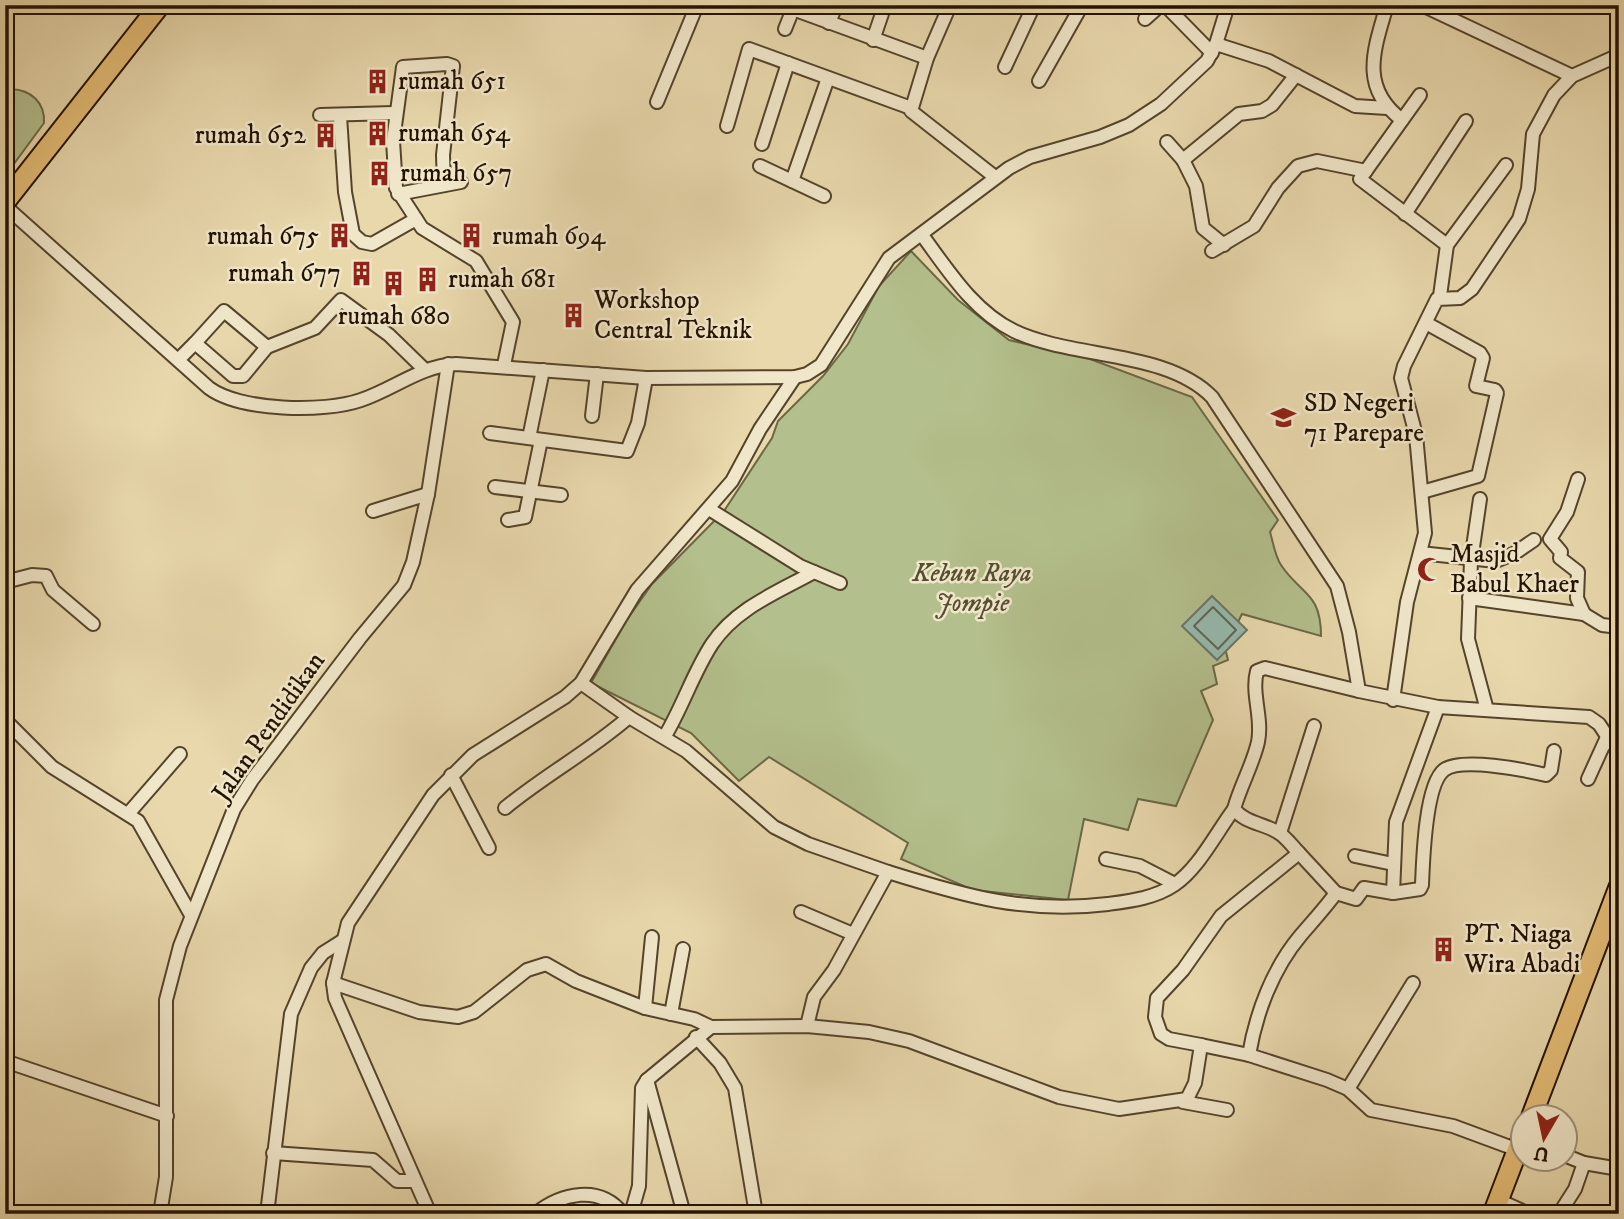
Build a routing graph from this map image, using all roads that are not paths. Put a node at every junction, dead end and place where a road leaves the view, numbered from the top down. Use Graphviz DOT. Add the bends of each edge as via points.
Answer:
graph roads {
  1 [pos="160,5"];
  2 [pos="696,5"];
  3 [pos="836,5"];
  4 [pos="886,5"];
  5 [pos="950,5"];
  6 [pos="1034,5"];
  7 [pos="1082,5"];
  8 [pos="1156,5"];
  9 [pos="1165,5"];
  10 [pos="1227,5"];
  11 [pos="1387,5"];
  12 [pos="1422,5"];
  13 [pos="794,7"];
  14 [pos="1145,19"];
  15 [pos="829,23"];
  16 [pos="785,29"];
  17 [pos="873,40"];
  18 [pos="1214,49"];
  19 [pos="1619,55"];
  20 [pos="927,58"];
  21 [pos="788,63"];
  22 [pos="1005,67"];
  23 [pos="1296,75"];
  24 [pos="1572,76"];
  25 [pos="828,78"];
  26 [pos="1039,81"];
  27 [pos="1420,95"];
  28 [pos="657,102"];
  29 [pos="911,108"];
  30 [pos="1387,108"];
  31 [pos="394,113"];
  32 [pos="320,115"];
  33 [pos="341,116"];
  34 [pos="1402,120"];
  35 [pos="1466,121"];
  36 [pos="727,126"];
  37 [pos="1167,142"];
  38 [pos="762,144"];
  39 [pos="1182,160"];
  40 [pos="1506,165"];
  41 [pos="760,166"];
  42 [pos="1366,171"];
  43 [pos="995,177"];
  44 [pos="792,181"];
  45 [pos="461,182"];
  46 [pos="444,185"];
  47 [pos="398,194"];
  48 [pos="824,196"];
  49 [pos="5,204"];
  50 [pos="1405,214"];
  51 [pos="416,219"];
  52 [pos="922,235"];
  53 [pos="1224,245"];
  54 [pos="1447,245"];
  55 [pos="1212,251"];
  56 [pos="1440,296"];
  57 [pos="1426,323"];
  58 [pos="195,343"];
  59 [pos="267,347"];
  60 [pos="178,360"];
  61 [pos="448,364"];
  62 [pos="504,365"];
  63 [pos="425,370"];
  64 [pos="543,370"];
  65 [pos="597,374"];
  66 [pos="795,377"];
  67 [pos="646,378"];
  68 [pos="592,416"];
  69 [pos="490,433"];
  70 [pos="535,440"];
  71 [pos="1578,479"];
  72 [pos="495,487"];
  73 [pos="531,491"];
  74 [pos="1422,492"];
  75 [pos="428,494"];
  76 [pos="561,495"];
  77 [pos="1480,499"];
  78 [pos="709,509"];
  79 [pos="373,511"];
  80 [pos="508,520"];
  81 [pos="1534,540"];
  82 [pos="1420,553"];
  83 [pos="1471,561"];
  84 [pos="814,572"];
  85 [pos="5,582"];
  86 [pos="840,583"];
  87 [pos="1469,597"];
  88 [pos="1584,614"];
  89 [pos="93,624"];
  90 [pos="1619,627"];
  91 [pos="581,683"];
  92 [pos="1359,691"];
  93 [pos="1393,699"];
  94 [pos="1438,707"];
  95 [pos="1487,710"];
  96 [pos="629,717"];
  97 [pos="5,720"];
  98 [pos="1314,726"];
  99 [pos="1608,735"];
  100 [pos="665,736"];
  101 [pos="1555,751"];
  102 [pos="180,754"];
  103 [pos="1619,754"];
  104 [pos="450,775"];
  105 [pos="1588,779"];
  106 [pos="505,808"];
  107 [pos="1234,809"];
  108 [pos="128,814"];
  109 [pos="1280,833"];
  110 [pos="489,848"];
  111 [pos="1299,853"];
  112 [pos="1354,856"];
  113 [pos="1106,859"];
  114 [pos="1393,864"];
  115 [pos="888,872"];
  116 [pos="1175,884"];
  117 [pos="1619,887"];
  118 [pos="1336,893"];
  119 [pos="1393,893"];
  120 [pos="1610,910"];
  121 [pos="801,912"];
  122 [pos="191,915"];
  123 [pos="1619,928"];
  124 [pos="853,934"];
  125 [pos="652,937"];
  126 [pos="342,941"];
  127 [pos="683,949"];
  128 [pos="334,983"];
  129 [pos="1413,984"];
  130 [pos="645,1008"];
  131 [pos="671,1014"];
  132 [pos="807,1026"];
  133 [pos="711,1027"];
  134 [pos="696,1037"];
  135 [pos="1201,1045"];
  136 [pos="1250,1055"];
  137 [pos="5,1061"];
  138 [pos="647,1080"];
  139 [pos="1348,1089"];
  140 [pos="1183,1102"];
  141 [pos="1536,1104"];
  142 [pos="1227,1110"];
  143 [pos="167,1116"];
  144 [pos="1508,1141"];
  145 [pos="273,1153"];
  146 [pos="1578,1161"];
  147 [pos="1584,1163"];
  148 [pos="1619,1169"];
  149 [pos="1508,1174"];
  150 [pos="413,1181"];
  151 [pos="1495,1207"];
  152 [pos="160,1214"];
  153 [pos="267,1214"];
  154 [pos="430,1214"];
  155 [pos="535,1214"];
  156 [pos="622,1214"];
  157 [pos="631,1214"];
  158 [pos="684,1214"];
  159 [pos="756,1214"];
  160 [pos="1529,1214"];
  161 [pos="1559,1214"];
  1 -- 49 [label="highway"];
  2 -- 28 [label="street"];
  3 -- 15 [label="street"];
  4 -- 17 [label="street"];
  5 -- 20 [label="street"];
  6 -- 22 [label="street"];
  7 -- 26 [label="street"];
  8 -- 14 [label="street"];
  9 -- 18 [label="street"];
  10 -- 18 [label="street"];
  11 -- 30 [label="street" via="1372,70"];
  12 -- 24 [label="street"];
  13 -- 15 [label="street"];
  13 -- 16 [label="street"];
  15 -- 17 [label="street"];
  17 -- 20 [label="street"];
  18 -- 23 [label="street" via="1258,57"];
  18 -- 43 [label="street" via="1187,82 1129,125 1030,157"];
  19 -- 24 [label="street"];
  20 -- 29 [label="street"];
  21 -- 25 [label="street"];
  21 -- 36 [label="street" via="749,49"];
  21 -- 38 [label="street"];
  23 -- 30 [label="street" via="1356,106"];
  23 -- 39 [label="street" via="1272,105 1239,114"];
  24 -- 56 [label="street" via="1554,95 1534,131 1526,201 1513,229 1469,292 1460,298"];
  25 -- 29 [label="street"];
  25 -- 44 [label="street"];
  27 -- 34 [label="street"];
  29 -- 43 [label="street"];
  30 -- 34 [label="street"];
  31 -- 33 [label="street"];
  31 -- 46 [label="street" via="401,68 452,65"];
  31 -- 47 [label="street" via="393,175"];
  32 -- 33 [label="street"];
  33 -- 51 [label="street" via="345,192 353,234 372,244"];
  34 -- 42 [label="street"];
  35 -- 50 [label="street"];
  37 -- 39 [label="street"];
  39 -- 53 [label="street" via="1196,186 1203,228"];
  40 -- 54 [label="street"];
  41 -- 44 [label="street"];
  42 -- 50 [label="street" via="1361,181"];
  42 -- 53 [label="street" via="1317,161 1298,166 1254,226"];
  43 -- 52 [label="street"];
  44 -- 48 [label="street"];
  45 -- 46 [label="street"];
  46 -- 47 [label="street"];
  47 -- 51 [label="street"];
  49 -- 60 [label="street"];
  50 -- 54 [label="street"];
  51 -- 62 [label="street" via="426,231 474,259 498,294 513,322"];
  52 -- 66 [label="street" via="889,258 821,365"];
  52 -- 92 [label="street" via="970,298 1015,331 1167,371 1212,397 1337,586"];
  53 -- 55 [label="street"];
  54 -- 56 [label="street"];
  56 -- 57 [label="street"];
  57 -- 74 [label="street" via="1401,378 1416,435"];
  57 -- 74 [label="street" via="1480,353 1483,358 1476,386 1497,393 1478,476"];
  58 -- 59 [label="street" via="237,377 246,375"];
  58 -- 59 [label="street" via="224,311"];
  58 -- 60 [label="street"];
  59 -- 63 [label="street" via="315,328 341,300 389,335"];
  60 -- 63 [label="street" via="219,395 264,405 324,407 360,401"];
  61 -- 62 [label="street"];
  61 -- 63 [label="street"];
  61 -- 75 [label="street, Jalan Pendidikan"];
  62 -- 64 [label="street"];
  64 -- 65 [label="street"];
  64 -- 70 [label="street"];
  65 -- 67 [label="street"];
  65 -- 68 [label="street"];
  66 -- 67 [label="street"];
  66 -- 78 [label="street" via="732,481"];
  67 -- 70 [label="street" via="638,424 627,451"];
  69 -- 70 [label="street"];
  70 -- 73 [label="street"];
  71 -- 88 [label="street" via="1567,512 1550,538 1561,552 1560,558 1578,572 1577,598"];
  72 -- 73 [label="street"];
  73 -- 76 [label="street"];
  73 -- 80 [label="street" via="525,517"];
  74 -- 82 [label="street" via="1425,533"];
  75 -- 79 [label="street"];
  75 -- 122 [label="street, Jalan Pendidikan" via="404,585 252,780 234,809"];
  77 -- 83 [label="street"];
  78 -- 84 [label="street"];
  78 -- 91 [label="street" via="637,590"];
  81 -- 83 [label="street" via="1502,560"];
  82 -- 83 [label="street"];
  82 -- 93 [label="street" via="1407,601"];
  83 -- 87 [label="street"];
  84 -- 86 [label="street"];
  84 -- 100 [label="street" via="769,595 724,629 701,663"];
  85 -- 89 [label="street" via="46,576 54,590"];
  87 -- 88 [label="street"];
  87 -- 95 [label="street" via="1468,639"];
  88 -- 90 [label="street" via="1602,625"];
  91 -- 96 [label="street"];
  91 -- 104 [label="street"];
  92 -- 93 [label="street"];
  92 -- 107 [label="street" via="1260,668 1255,685 1258,743"];
  93 -- 94 [label="street"];
  94 -- 95 [label="street"];
  94 -- 114 [label="street" via="1396,822"];
  95 -- 99 [label="street" via="1589,716"];
  96 -- 100 [label="street"];
  96 -- 106 [label="street"];
  97 -- 108 [label="street" via="52,766"];
  98 -- 109 [label="street"];
  99 -- 103 [label="street"];
  99 -- 105 [label="street"];
  100 -- 115 [label="street" via="774,827"];
  101 -- 119 [label="street" via="1546,775 1482,765 1444,770 1434,787 1422,885"];
  102 -- 108 [label="street"];
  104 -- 110 [label="street"];
  104 -- 126 [label="street" via="364,895"];
  107 -- 109 [label="street"];
  107 -- 116 [label="street"];
  108 -- 122 [label="street" via="145,830"];
  109 -- 111 [label="street"];
  111 -- 118 [label="street"];
  111 -- 135 [label="street" via="1221,916 1157,999 1154,1017 1161,1034"];
  112 -- 114 [label="street"];
  113 -- 116 [label="street" via="1140,866"];
  114 -- 119 [label="street"];
  115 -- 116 [label="street" via="967,897 1035,908 1135,900"];
  115 -- 124 [label="street"];
  117 -- 120 [label="highway"];
  118 -- 119 [label="street" via="1356,900 1364,888"];
  118 -- 136 [label="street" via="1286,958 1258,1011"];
  120 -- 123 [label="street"];
  120 -- 141 [label="highway"];
  121 -- 124 [label="street"];
  122 -- 143 [label="street, Jalan Pendidikan" via="166,1000"];
  124 -- 132 [label="street" via="811,1003"];
  125 -- 130 [label="street"];
  126 -- 128 [label="street"];
  126 -- 145 [label="street" via="311,968 291,1014"];
  127 -- 131 [label="street"];
  128 -- 130 [label="street" via="419,1012 458,1017 474,1012 527,970 546,964"];
  128 -- 150 [label="street" via="337,1007"];
  129 -- 139 [label="street"];
  130 -- 131 [label="street"];
  131 -- 133 [label="street"];
  132 -- 133 [label="street"];
  132 -- 140 [label="street" via="909,1041 1021,1084 1109,1110"];
  133 -- 134 [label="street"];
  134 -- 138 [label="street"];
  134 -- 159 [label="street" via="735,1088"];
  135 -- 136 [label="street"];
  135 -- 140 [label="street" via="1192,1093"];
  136 -- 139 [label="street"];
  137 -- 143 [label="street"];
  138 -- 157 [label="street" via="640,1096 639,1186"];
  138 -- 158 [label="street"];
  139 -- 144 [label="street" via="1371,1110"];
  140 -- 142 [label="street"];
  143 -- 152 [label="street, Jalan Pendidikan"];
  145 -- 150 [label="street" via="373,1160 393,1179"];
  145 -- 153 [label="street"];
  146 -- 147 [label="street"];
  147 -- 148 [label="street"];
  147 -- 161 [label="street" via="1576,1189"];
  149 -- 151 [label="highway"];
  150 -- 154 [label="street"];
  151 -- 160 [label="street"];
  155 -- 156 [label="street" via="554,1202 584,1194 602,1198"];
}
